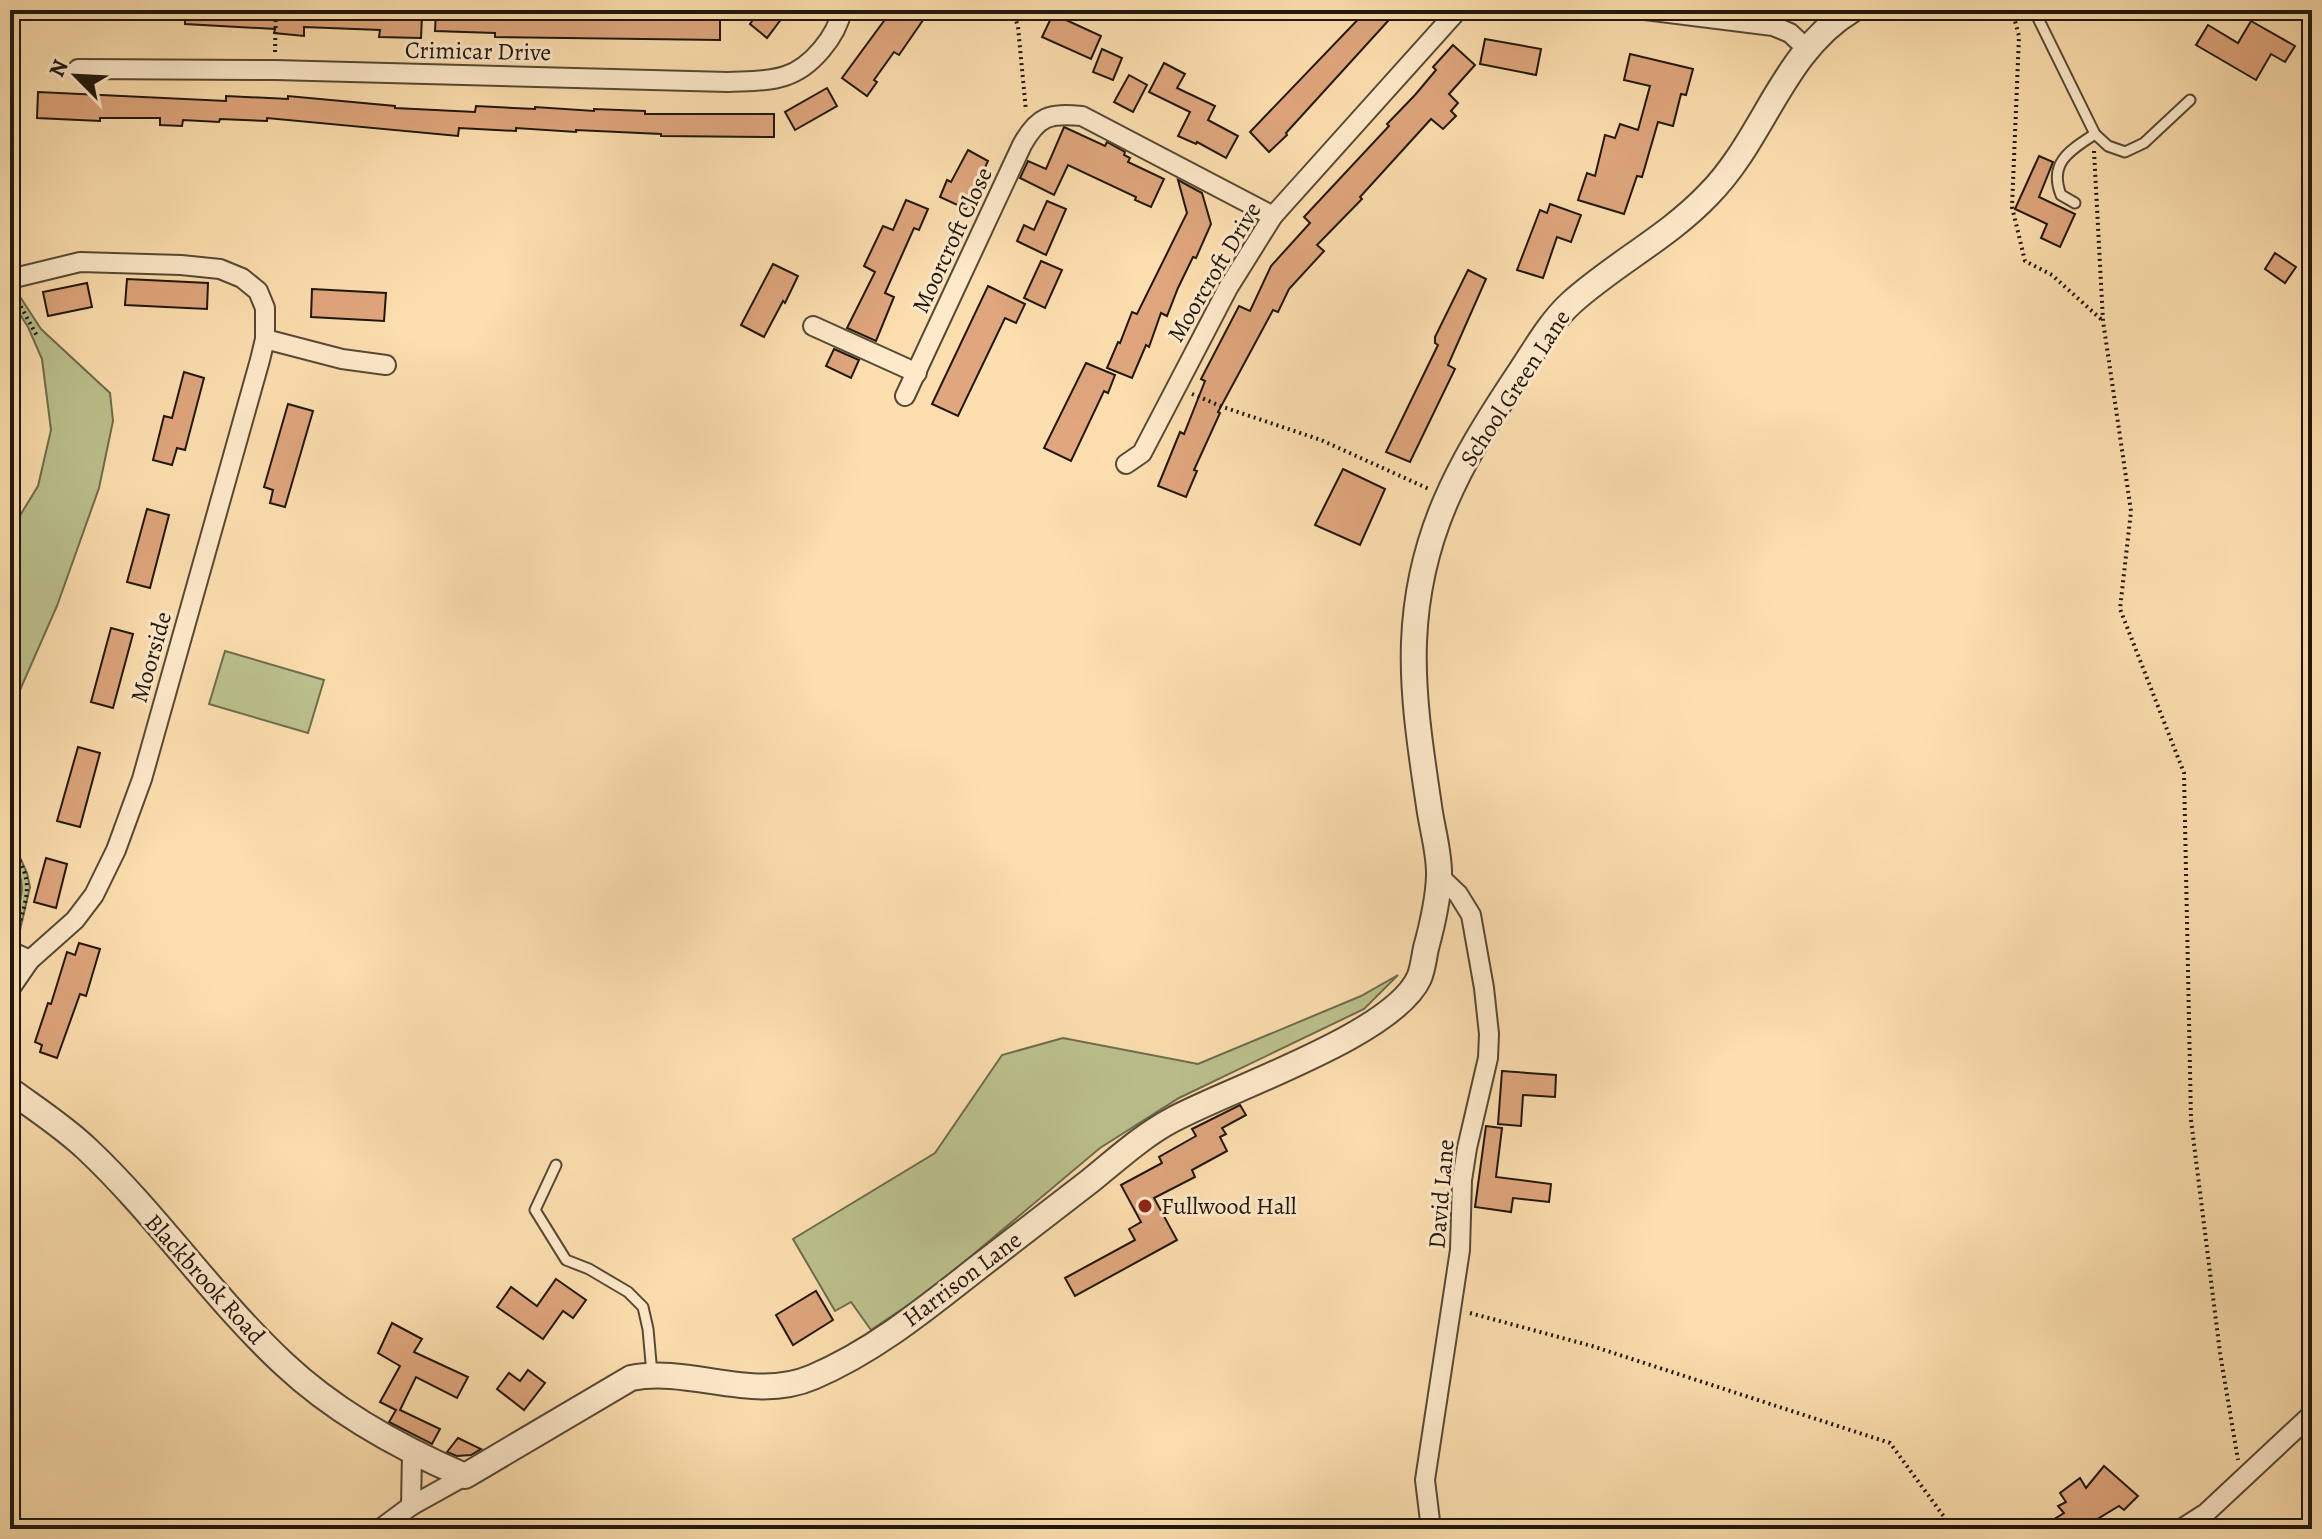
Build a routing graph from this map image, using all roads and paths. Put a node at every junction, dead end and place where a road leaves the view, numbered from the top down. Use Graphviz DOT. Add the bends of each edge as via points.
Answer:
graph roads {
  1 [pos="276,10"];
  2 [pos="842,10"];
  3 [pos="1013,10"];
  4 [pos="1458,10"];
  5 [pos="1645,10"];
  6 [pos="1852,10"];
  7 [pos="2012,10"];
  8 [pos="2034,10"];
  9 [pos="1774,18"];
  10 [pos="1806,48"];
  11 [pos="78,69"];
  12 [pos="275,70"];
  13 [pos="2190,100"];
  14 [pos="1031,129"];
  15 [pos="2095,134"];
  16 [pos="2075,203"];
  17 [pos="1273,216"];
  18 [pos="10,279"];
  19 [pos="10,287"];
  20 [pos="813,326"];
  21 [pos="37,336"];
  22 [pos="265,339"];
  23 [pos="386,365"];
  24 [pos="917,373"];
  25 [pos="1175,387"];
  26 [pos="905,396"];
  27 [pos="1126,464"];
  28 [pos="1445,498"];
  29 [pos="10,845"];
  30 [pos="1439,876"];
  31 [pos="17,954"];
  32 [pos="10,989"];
  33 [pos="10,1090"];
  34 [pos="556,1165"];
  35 [pos="1452,1308"];
  36 [pos="652,1374"];
  37 [pos="2312,1414"];
  38 [pos="412,1453"];
  39 [pos="465,1476"];
  40 [pos="2246,1478"];
  41 [pos="411,1506"];
  42 [pos="2208,1521"];
  43 [pos="380,1529"];
  44 [pos="1431,1529"];
  45 [pos="1953,1529"];
  46 [pos="2181,1529"];
  1 -- 12 [label="path"];
  2 -- 12 [label="street, Crimicar Drive" via="827,42 809,62 788,75 763,80"];
  3 -- 14 [label="path"];
  4 -- 17 [label="street, Moorcroft Drive"];
  5 -- 9 [label="street"];
  6 -- 10 [label="street, School Green Lane"];
  7 -- 40 [label="path" via="2019,36 2012,207 2025,261 2052,275 2103,321 2131,511 2120,609 2184,773 2191,1120 2220,1353 2239,1465"];
  8 -- 15 [label="lane"];
  9 -- 10 [label="street"];
  10 -- 28 [label="street, School Green Lane" via="1708,195 1565,309 1501,400"];
  11 -- 12 [label="street, Crimicar Drive"];
  13 -- 15 [label="lane" via="2144,143 2125,152"];
  14 -- 17 [label="street" via="1044,118 1082,116"];
  14 -- 24 [label="street, Moorcroft Close"];
  15 -- 16 [label="lane" via="2065,154 2056,174 2061,195"];
  17 -- 25 [label="street, Moorcroft Drive"];
  18 -- 22 [label="street, Moorside" via="80,262 220,269 258,291 265,308"];
  19 -- 21 [label="path"];
  20 -- 24 [label="street"];
  22 -- 23 [label="street"];
  22 -- 31 [label="street, Moorside" via="142,779 116,850 75,920"];
  24 -- 26 [label="street, Moorcroft Close"];
  25 -- 27 [label="street, Moorcroft Drive" via="1142,453"];
  25 -- 28 [label="path" via="1321,440"];
  28 -- 30 [label="street, School Green Lane" via="1428,543 1414,644 1420,745"];
  29 -- 31 [label="path" via="28,876"];
  30 -- 35 [label="street, David Lane" via="1471,915 1489,1034 1462,1180"];
  30 -- 36 [label="street, Harrison Lane" via="1419,978 1400,1003 1368,1028 1154,1131 916,1317 854,1357 808,1380 770,1386"];
  31 -- 32 [label="street, Moorside"];
  33 -- 38 [label="street, Blackbrook Road" via="86,1148 287,1367"];
  34 -- 36 [label="lane" via="535,1210 566,1260 628,1292 643,1307"];
  35 -- 44 [label="street, David Lane" via="1425,1480"];
  35 -- 45 [label="path" via="1592,1346 1890,1443"];
  36 -- 39 [label="street, Harrison Lane" via="613,1387"];
  37 -- 40 [label="street"];
  38 -- 39 [label="street, Blackbrook Road"];
  38 -- 41 [label="street"];
  39 -- 41 [label="street, Harrison Lane"];
  40 -- 42 [label="street"];
  41 -- 43 [label="street, Harrison Lane"];
  42 -- 46 [label="street"];
}
